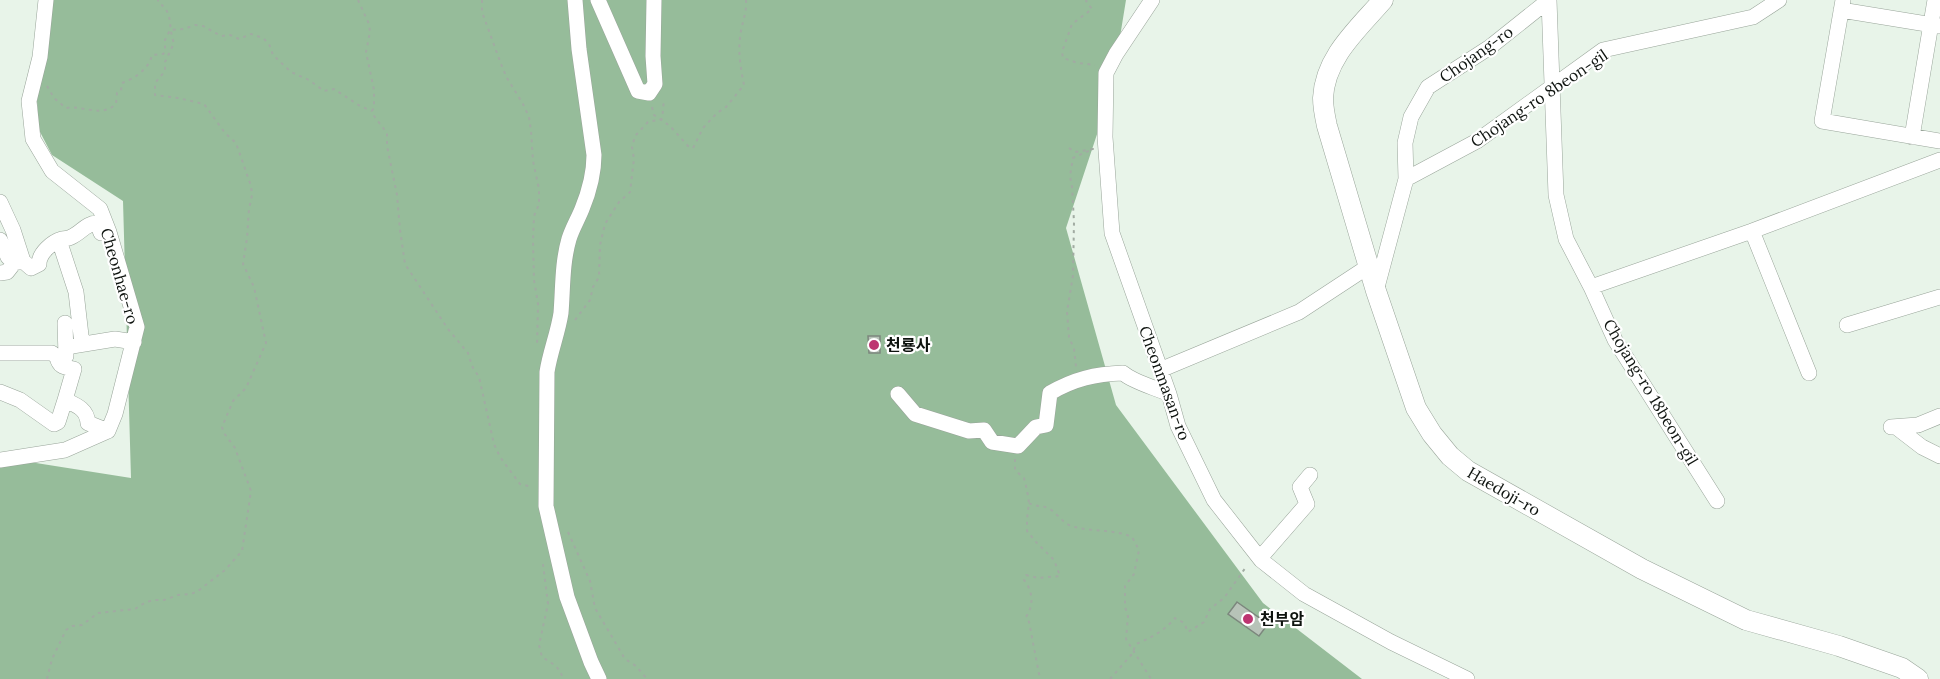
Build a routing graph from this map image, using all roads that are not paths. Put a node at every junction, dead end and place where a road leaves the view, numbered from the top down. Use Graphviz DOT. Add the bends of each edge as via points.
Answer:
graph roads {
  1 [pos="36,0"];
  2 [pos="46,0"];
  3 [pos="575,0"];
  4 [pos="598,0"];
  5 [pos="654,0"];
  6 [pos="1152,0"];
  7 [pos="1383,0"];
  8 [pos="1549,0"];
  9 [pos="1779,0"];
  10 [pos="1935,0"];
  11 [pos="1842,5"];
  12 [pos="43,24"];
  13 [pos="1935,25"];
  14 [pos="1551,88"];
  15 [pos="1912,137"];
  16 [pos="1940,141"];
  17 [pos="1940,160"];
  18 [pos="1406,179"];
  19 [pos="0,202"];
  20 [pos="1752,231"];
  21 [pos="109,232"];
  22 [pos="0,240"];
  23 [pos="59,240"];
  24 [pos="11,259"];
  25 [pos="1369,266"];
  26 [pos="0,273"];
  27 [pos="1591,287"];
  28 [pos="1376,291"];
  29 [pos="1940,297"];
  30 [pos="65,323"];
  31 [pos="1847,325"];
  32 [pos="134,342"];
  33 [pos="68,349"];
  34 [pos="0,353"];
  35 [pos="1160,370"];
  36 [pos="1809,373"];
  37 [pos="0,392"];
  38 [pos="898,394"];
  39 [pos="1169,394"];
  40 [pos="65,400"];
  41 [pos="1940,416"];
  42 [pos="108,431"];
  43 [pos="1940,456"];
  44 [pos="0,460"];
  45 [pos="1310,475"];
  46 [pos="1717,501"];
  47 [pos="1257,554"];
  48 [pos="599,679"];
  49 [pos="1467,679"];
  50 [pos="1918,679"];
  1 -- 12 [label="street" via="37,15"];
  2 -- 12 [label="street, Cheonhae-ro"];
  3 -- 48 [label="street" via="594,167 583,208 569,238 561,314 547,372 546,506 567,597"];
  4 -- 5 [label="street" via="638,91 649,93 655,84"];
  6 -- 35 [label="street, Cheonmasan-ro" via="1106,73 1105,137 1112,233"];
  7 -- 25 [label="main road, Haedoji-ro" via="1341,47 1326,80 1323,99 1327,126"];
  8 -- 14 [label="street, Chojang-ro 18beon-gil"];
  8 -- 18 [label="street, Chojang-ro" via="1428,87 1411,117 1405,143"];
  9 -- 14 [label="street, Chojang-ro 8beon-gil" via="1753,17 1603,50"];
  10 -- 13 [label="street"];
  11 -- 13 [label="street"];
  11 -- 15 [label="street" via="1822,122"];
  12 -- 21 [label="street, Cheonhae-ro" via="29,101 33,139 52,171 100,209"];
  13 -- 15 [label="street"];
  14 -- 18 [label="street, Chojang-ro 8beon-gil" via="1477,141"];
  14 -- 27 [label="street, Chojang-ro 18beon-gil" via="1556,195 1566,239"];
  15 -- 16 [label="street"];
  17 -- 20 [label="street"];
  18 -- 28 [label="street, Chojang-ro"];
  19 -- 24 [label="street" via="13,230"];
  20 -- 27 [label="street"];
  20 -- 36 [label="street"];
  21 -- 23 [label="street" via="101,233 97,223 91,223 70,238"];
  21 -- 32 [label="street, Cheonhae-ro" via="137,327"];
  22 -- 24 [label="street"];
  23 -- 24 [label="street" via="31,268"];
  23 -- 33 [label="street" via="76,292"];
  24 -- 26 [label="street" via="7,273"];
  25 -- 28 [label="main road, Haedoji-ro"];
  25 -- 35 [label="street" via="1299,312"];
  27 -- 46 [label="street, Chojang-ro 18beon-gil" via="1615,339"];
  28 -- 50 [label="main road, Haedoji-ro" via="1416,408 1450,456 1468,471 1642,569 1746,620 1839,646 1902,668"];
  29 -- 31 [label="street"];
  30 -- 33 [label="street"];
  32 -- 33 [label="street" via="115,339"];
  32 -- 42 [label="street, Cheonhae-ro"];
  33 -- 34 [label="street" via="52,353"];
  33 -- 40 [label="street" via="58,363 74,369"];
  35 -- 39 [label="street, Cheonmasan-ro"];
  37 -- 40 [label="street" via="20,400 54,424"];
  38 -- 39 [label="street" via="915,414 969,431 984,430 992,442 1018,446 1036,427 1046,425 1050,393 1080,378 1123,373"];
  39 -- 47 [label="street, Cheonmasan-ro" via="1178,426 1214,500"];
  40 -- 42 [label="street" via="81,407 88,423"];
  41 -- 43 [label="street" via="1918,425 1894,427"];
  42 -- 44 [label="street" via="65,450"];
  45 -- 47 [label="street" via="1300,487 1307,504"];
  47 -- 49 [label="street, Cheonmasan-ro" via="1304,594"];
}
